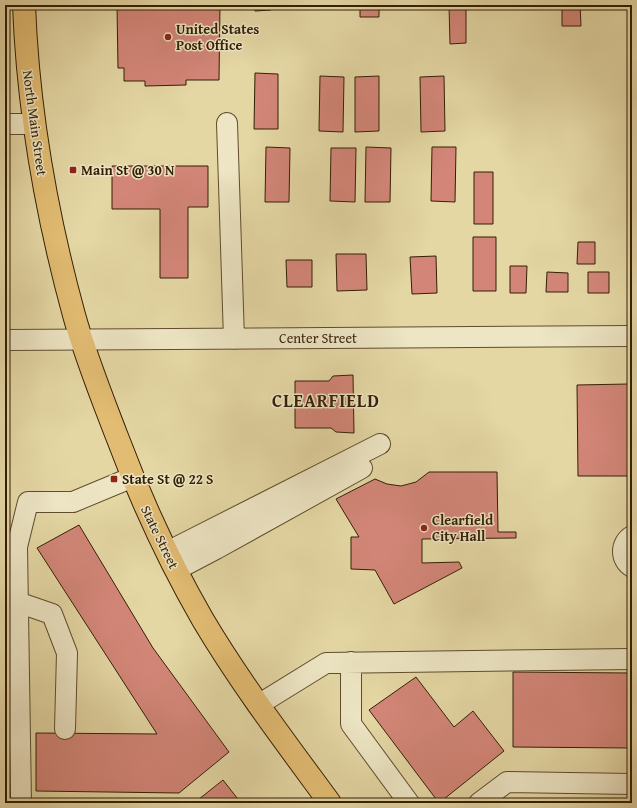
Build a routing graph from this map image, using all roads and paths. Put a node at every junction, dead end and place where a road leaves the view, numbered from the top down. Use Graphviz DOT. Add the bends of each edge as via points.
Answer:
graph roads {
  1 [pos="24,5"];
  2 [pos="227,123"];
  3 [pos="5,124"];
  4 [pos="33,124"];
  5 [pos="55,239"];
  6 [pos="632,336"];
  7 [pos="234,339"];
  8 [pos="5,340"];
  9 [pos="82,340"];
  10 [pos="382,450"];
  11 [pos="133,477"];
  12 [pos="632,536"];
  13 [pos="172,561"];
  14 [pos="632,567"];
  15 [pos="17,602"];
  16 [pos="632,659"];
  17 [pos="351,662"];
  18 [pos="258,705"];
  19 [pos="65,729"];
  20 [pos="632,784"];
  21 [pos="21,803"];
  22 [pos="330,803"];
  23 [pos="409,803"];
  24 [pos="479,803"];
  1 -- 4 [label="main road, North Main Street"];
  2 -- 7 [label="street"];
  3 -- 4 [label="street"];
  4 -- 5 [label="main road, North Main Street"];
  5 -- 9 [label="main road, State Street"];
  6 -- 7 [label="street, Center Street"];
  7 -- 9 [label="street, Center Street"];
  8 -- 9 [label="street, Center Street"];
  9 -- 11 [label="main road, State Street"];
  10 -- 13 [label="street"];
  11 -- 13 [label="main road, State Street"];
  11 -- 15 [label="street" via="73,502 28,502 17,547"];
  12 -- 14 [label="street" via="625,541 622,549 625,562"];
  13 -- 18 [label="main road, State Street" via="210,631"];
  15 -- 19 [label="street" via="52,614 55,620 67,653"];
  15 -- 21 [label="street"];
  16 -- 17 [label="street"];
  17 -- 18 [label="street" via="326,663"];
  17 -- 23 [label="street" via="351,724"];
  18 -- 22 [label="main road, State Street"];
  20 -- 24 [label="street" via="508,782"];
}
